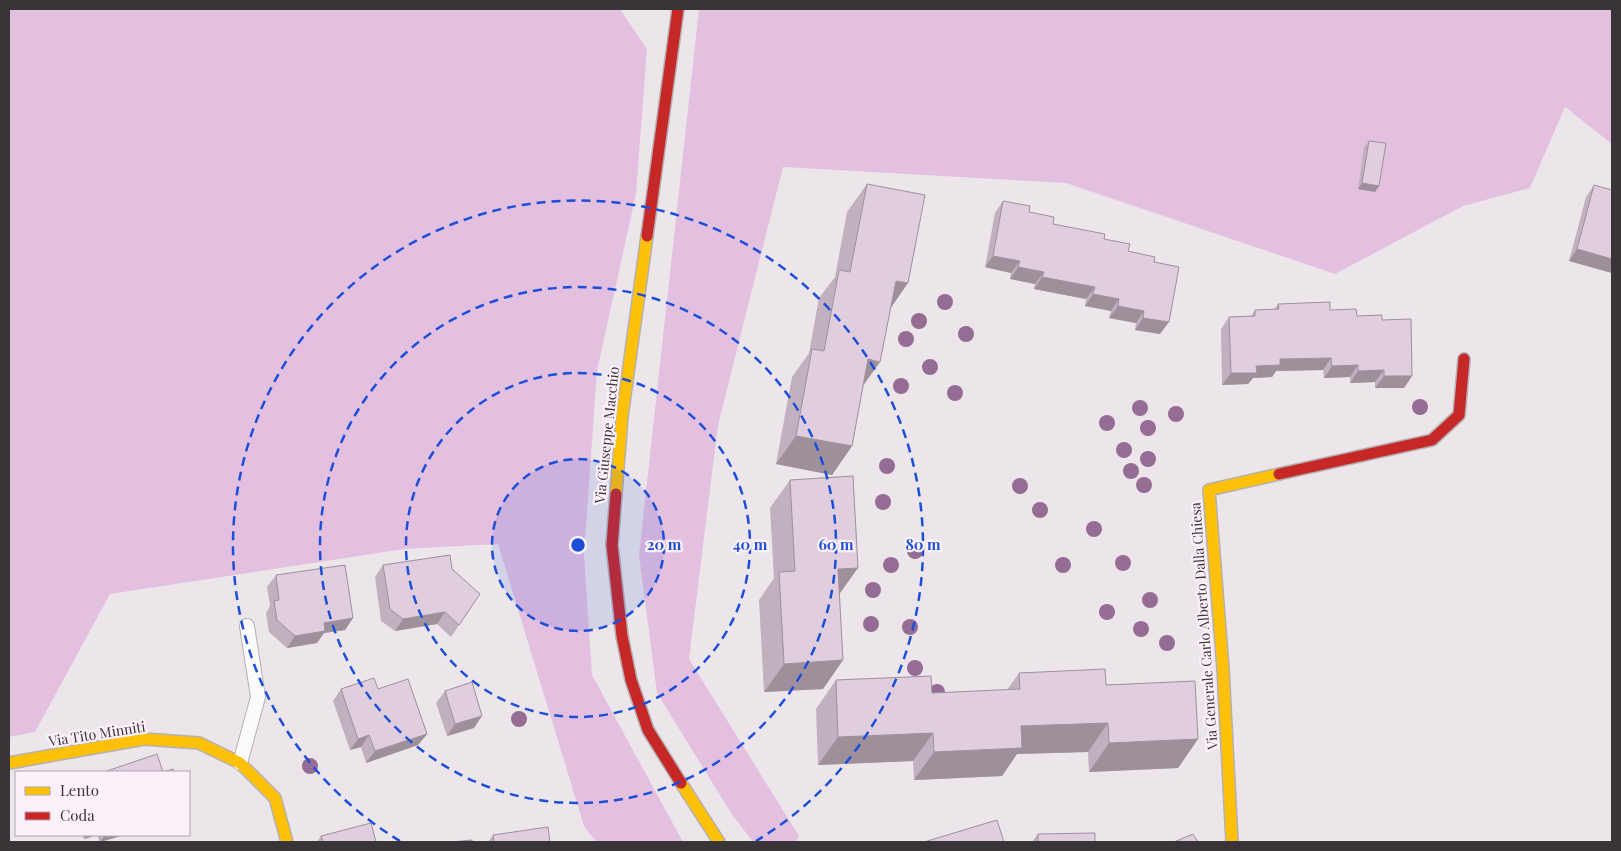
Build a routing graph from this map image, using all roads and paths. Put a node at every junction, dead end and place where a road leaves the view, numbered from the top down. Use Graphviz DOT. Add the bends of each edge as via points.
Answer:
graph roads {
  1 [pos="678,9"];
  2 [pos="1464,359"];
  3 [pos="247,626"];
  4 [pos="9,763"];
  5 [pos="240,763"];
  6 [pos="286,840"];
  7 [pos="269,842"];
  8 [pos="719,842"];
  9 [pos="1232,842"];
  1 -- 8 [label="street, Via Giuseppe Macchio" via="622,417 612,545 622,636 629,671 648,730"];
  2 -- 9 [label="street, Via Generale Carlo Alberto Dalla Chiesa" via="1459,415 1432,440 1209,490"];
  3 -- 5 [label="lane" via="258,697"];
  4 -- 5 [label="street, Via Tito Minniti" via="144,739 199,743"];
  5 -- 6 [label="street, Via Tito Minniti" via="274,798"];
  6 -- 7 [label="lane"];
}
